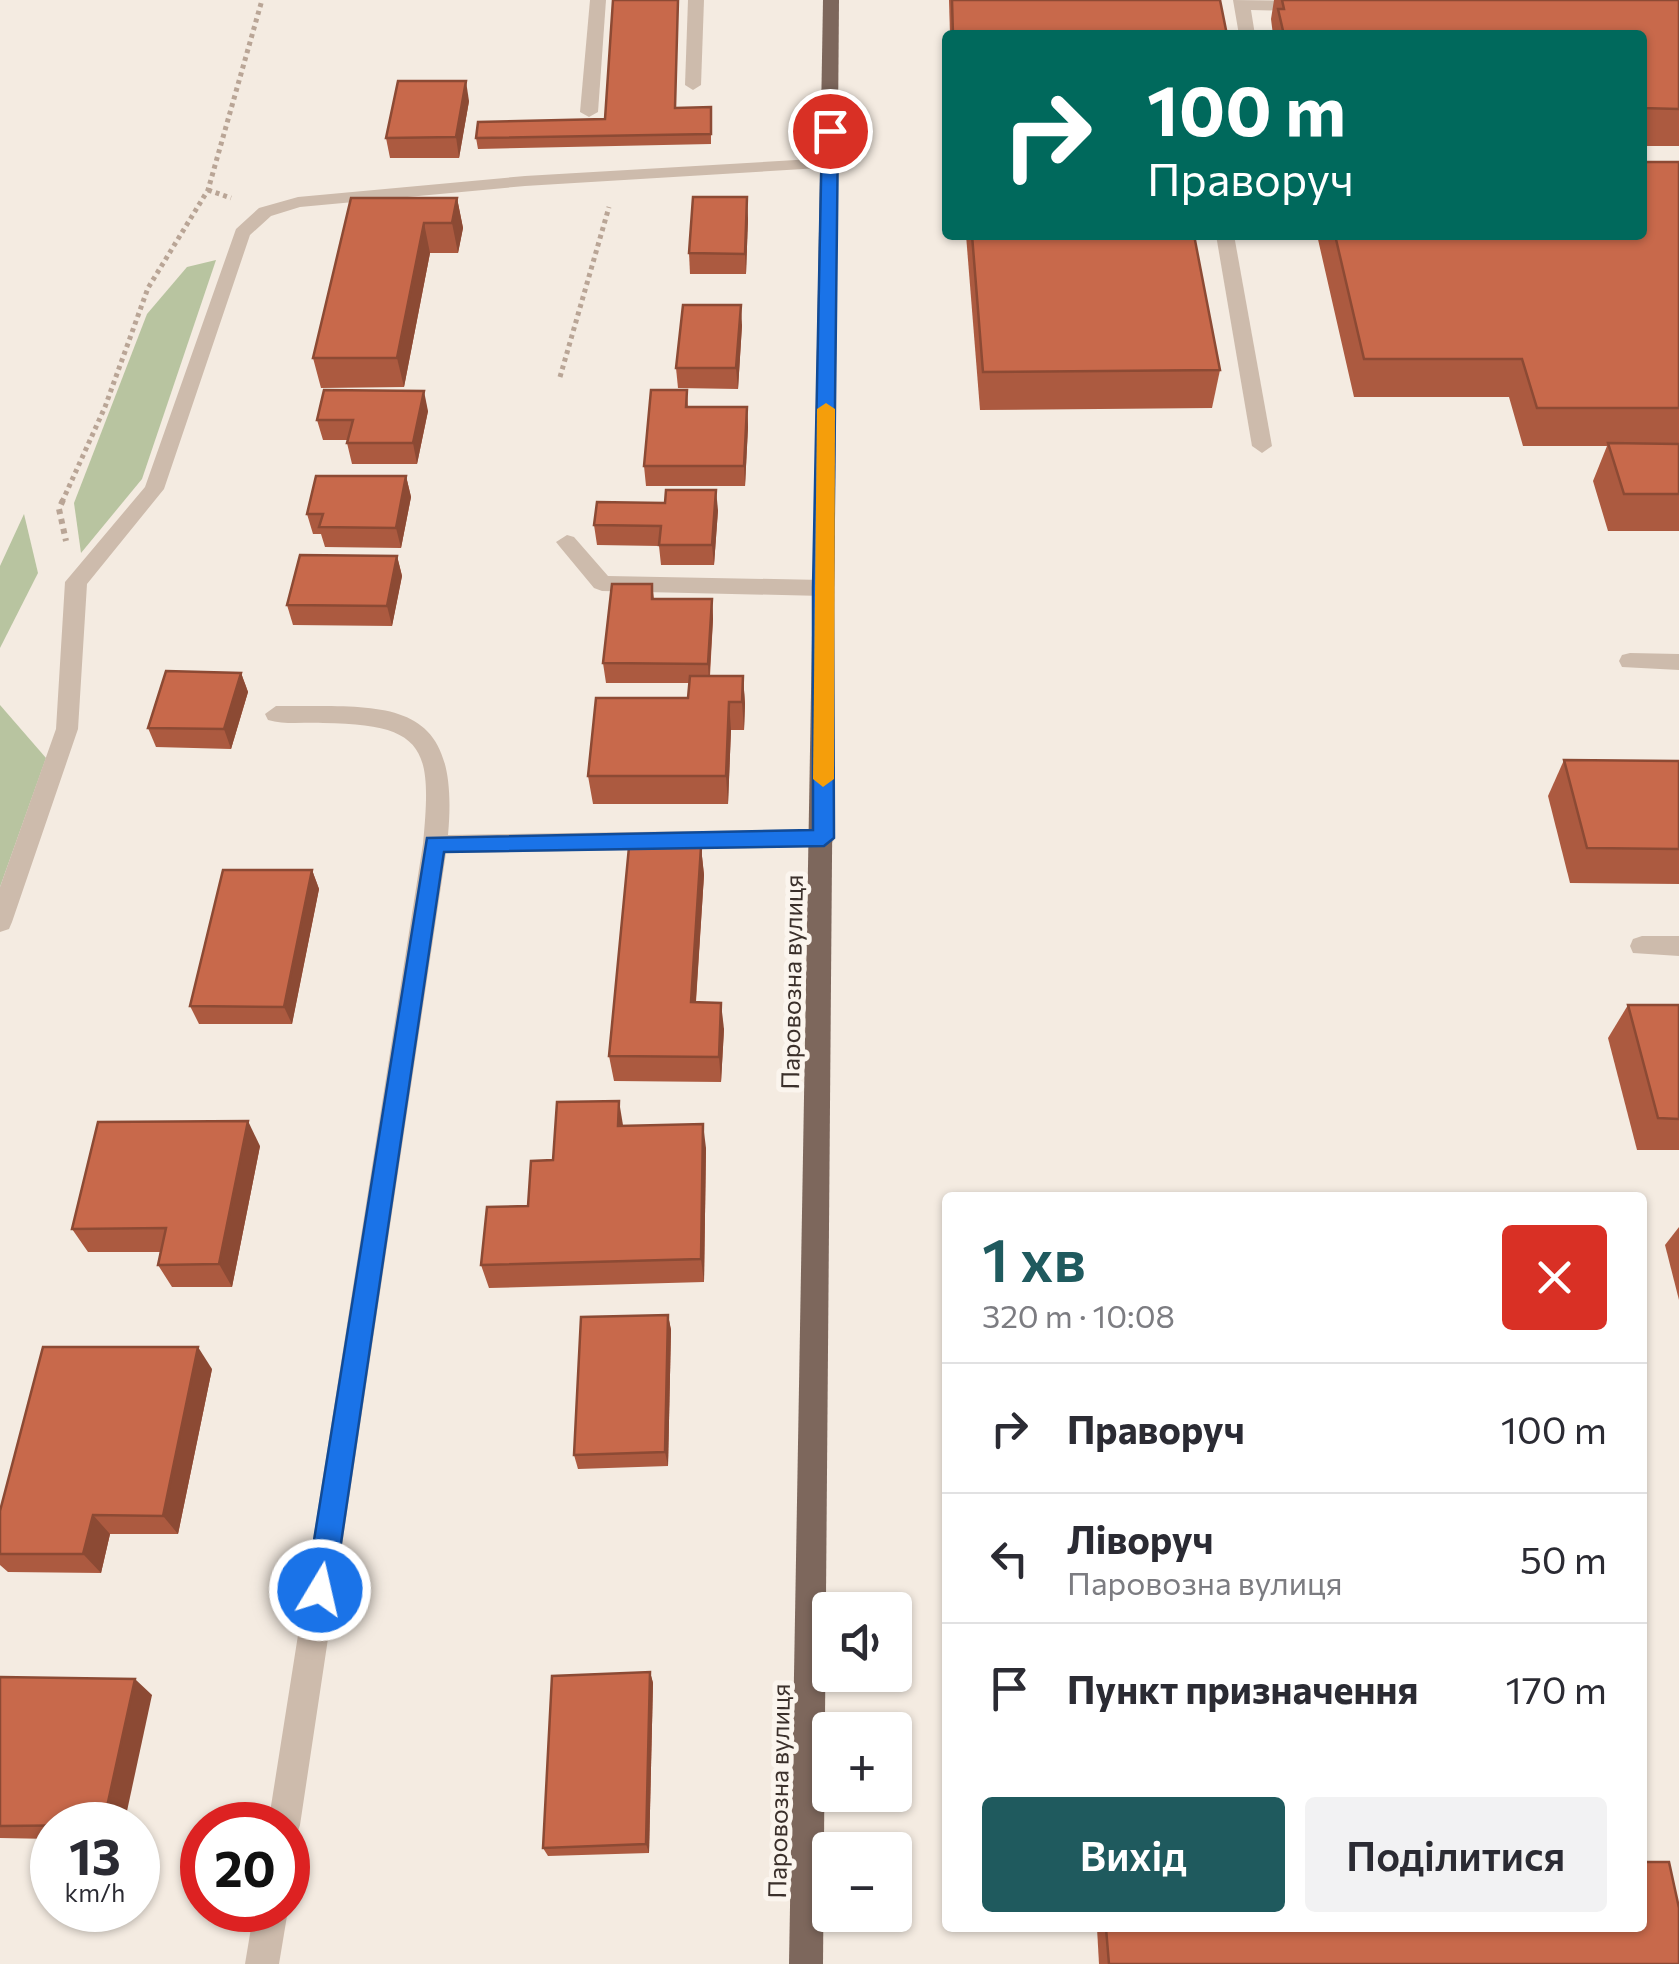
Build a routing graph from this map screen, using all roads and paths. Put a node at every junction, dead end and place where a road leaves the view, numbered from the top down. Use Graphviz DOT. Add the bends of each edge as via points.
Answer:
graph roads {
  1 [pos="262,0"];
  2 [pos="598,0"];
  3 [pos="696,0"];
  4 [pos="831,0"];
  5 [pos="1242,3"];
  6 [pos="1322,6"];
  7 [pos="1246,30"];
  8 [pos="694,84"];
  9 [pos="590,112"];
  10 [pos="830,163"];
  11 [pos="618,177"];
  12 [pos="1226,240"];
  13 [pos="560,377"];
  14 [pos="1262,446"];
  15 [pos="567,542"];
  16 [pos="76,582"];
  17 [pos="823,588"];
  18 [pos="1630,661"];
  19 [pos="1679,662"];
  20 [pos="276,714"];
  21 [pos="824,838"];
  22 [pos="434,844"];
  23 [pos="0,922"];
  24 [pos="1642,946"];
  25 [pos="1679,946"];
  26 [pos="288,1802"];
  27 [pos="267,1932"];
  28 [pos="262,1964"];
  29 [pos="806,1964"];
  1 -- 16 [label="path" via="208,190 148,288 59,509"];
  2 -- 9 [label="street"];
  3 -- 8 [label="street"];
  4 -- 10 [label="main road, Паровозна вулиця"];
  5 -- 6 [label="street"];
  5 -- 7 [label="street"];
  10 -- 11 [label="street"];
  10 -- 17 [label="main road, Паровозна вулиця"];
  11 -- 13 [label="path"];
  11 -- 16 [label="street" via="298,202 266,212 242,233 154,488"];
  12 -- 14 [label="street"];
  15 -- 17 [label="street" via="602,583"];
  16 -- 23 [label="street" via="66,729"];
  17 -- 21 [label="main road, Паровозна вулиця"];
  18 -- 19 [label="street"];
  20 -- 22 [label="street" via="364,716 422,733 435,756 440,790"];
  21 -- 22 [label="street"];
  21 -- 29 [label="main road, Паровозна вулиця"];
  22 -- 26 [label="street"];
  24 -- 25 [label="street"];
  27 -- 28 [label="street"];
}
